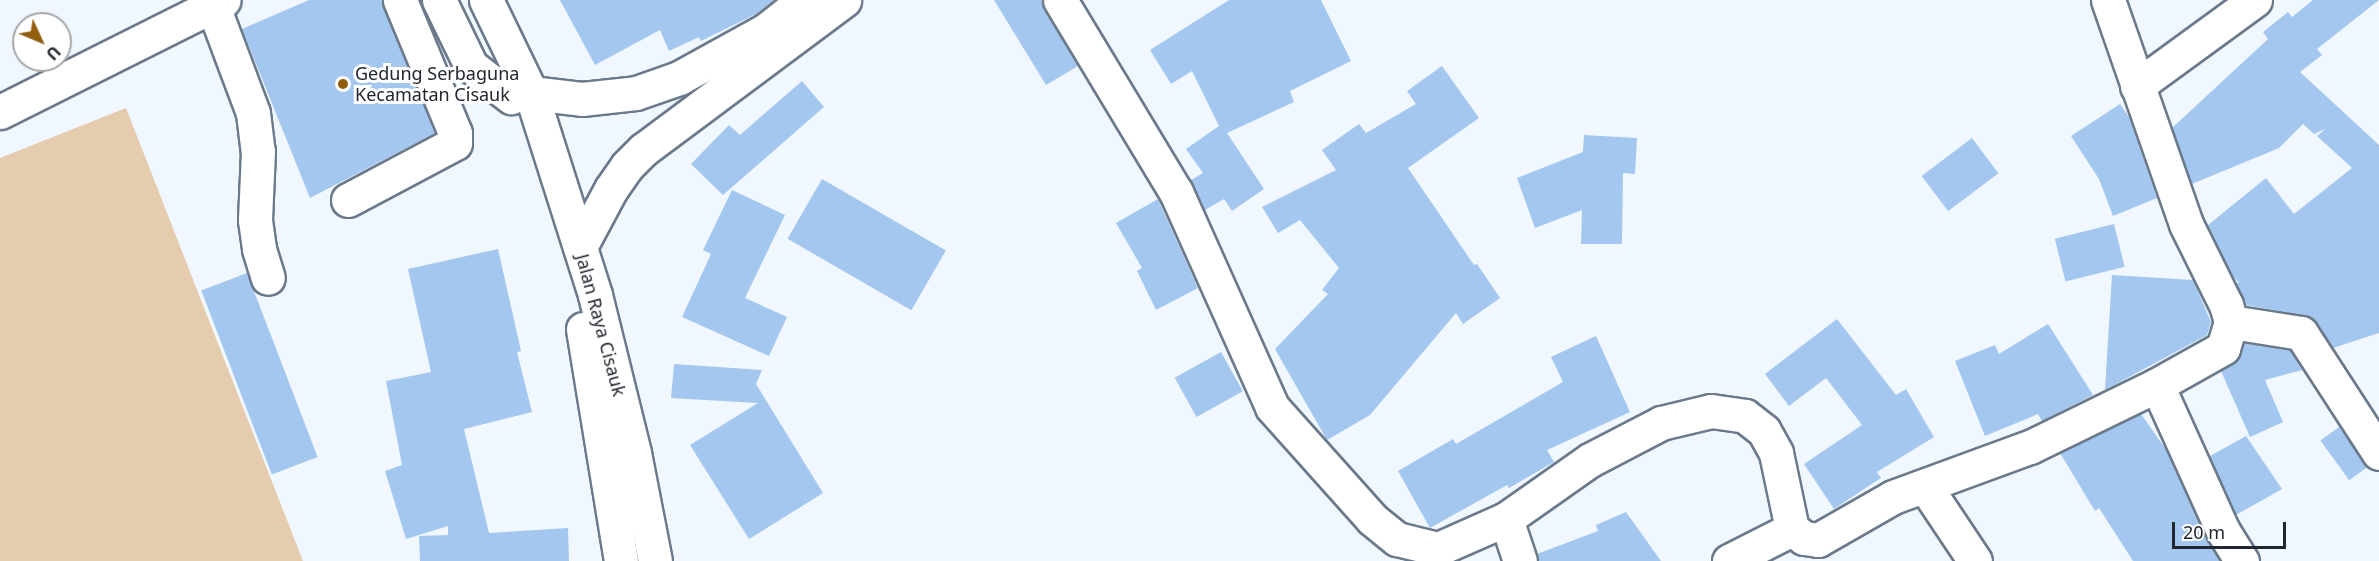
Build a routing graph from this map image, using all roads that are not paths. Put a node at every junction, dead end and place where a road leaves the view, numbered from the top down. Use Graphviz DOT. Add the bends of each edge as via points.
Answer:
graph roads {
  1 [pos="400,0"];
  2 [pos="439,0"];
  3 [pos="465,0"];
  4 [pos="486,0"];
  5 [pos="501,0"];
  6 [pos="804,0"];
  7 [pos="844,0"];
  8 [pos="1060,0"];
  9 [pos="2108,0"];
  10 [pos="2255,0"];
  11 [pos="218,3"];
  12 [pos="471,66"];
  13 [pos="433,80"];
  14 [pos="2138,86"];
  15 [pos="521,94"];
  16 [pos="0,112"];
  17 [pos="348,201"];
  18 [pos="580,247"];
  19 [pos="268,279"];
  20 [pos="2231,322"];
  21 [pos="2157,385"];
  22 [pos="2379,453"];
  23 [pos="1925,486"];
  24 [pos="1506,519"];
  25 [pos="1792,529"];
  26 [pos="621,561"];
  27 [pos="655,561"];
  28 [pos="1520,561"];
  29 [pos="1729,561"];
  30 [pos="1975,561"];
  31 [pos="2242,561"];
  1 -- 13 [label="street"];
  2 -- 12 [label="street"];
  3 -- 15 [label="street, Jalan Raya Cisauk"];
  4 -- 15 [label="street, Jalan Raya Cisauk"];
  5 -- 15 [label="street, Jalan Raya Cisauk"];
  6 -- 15 [label="street" via="766,30 679,78 636,93 582,99"];
  7 -- 18 [label="street" via="643,150 611,189"];
  8 -- 24 [label="street" via="1176,192 1272,407 1372,519 1397,539 1438,549"];
  9 -- 14 [label="street"];
  10 -- 14 [label="street"];
  11 -- 16 [label="street"];
  11 -- 19 [label="street" via="253,113 258,151 255,220"];
  12 -- 13 [label="street"];
  12 -- 15 [label="street"];
  13 -- 17 [label="street" via="455,133 454,143"];
  14 -- 20 [label="street" via="2186,224"];
  15 -- 18 [label="street, Jalan Raya Cisauk"];
  15 -- 26 [label="street, Jalan Raya Cisauk" via="578,298"];
  18 -- 27 [label="street, Jalan Raya Cisauk" via="634,453"];
  20 -- 21 [label="street" via="2223,348"];
  20 -- 22 [label="street" via="2301,333"];
  21 -- 23 [label="street" via="2030,447"];
  21 -- 31 [label="street" via="2223,531"];
  23 -- 25 [label="street" via="1893,497 1818,540 1804,538"];
  23 -- 30 [label="street"];
  24 -- 25 [label="street" via="1590,460 1661,423 1711,411 1745,416 1764,431 1776,453"];
  24 -- 28 [label="street"];
  25 -- 29 [label="street"];
}
